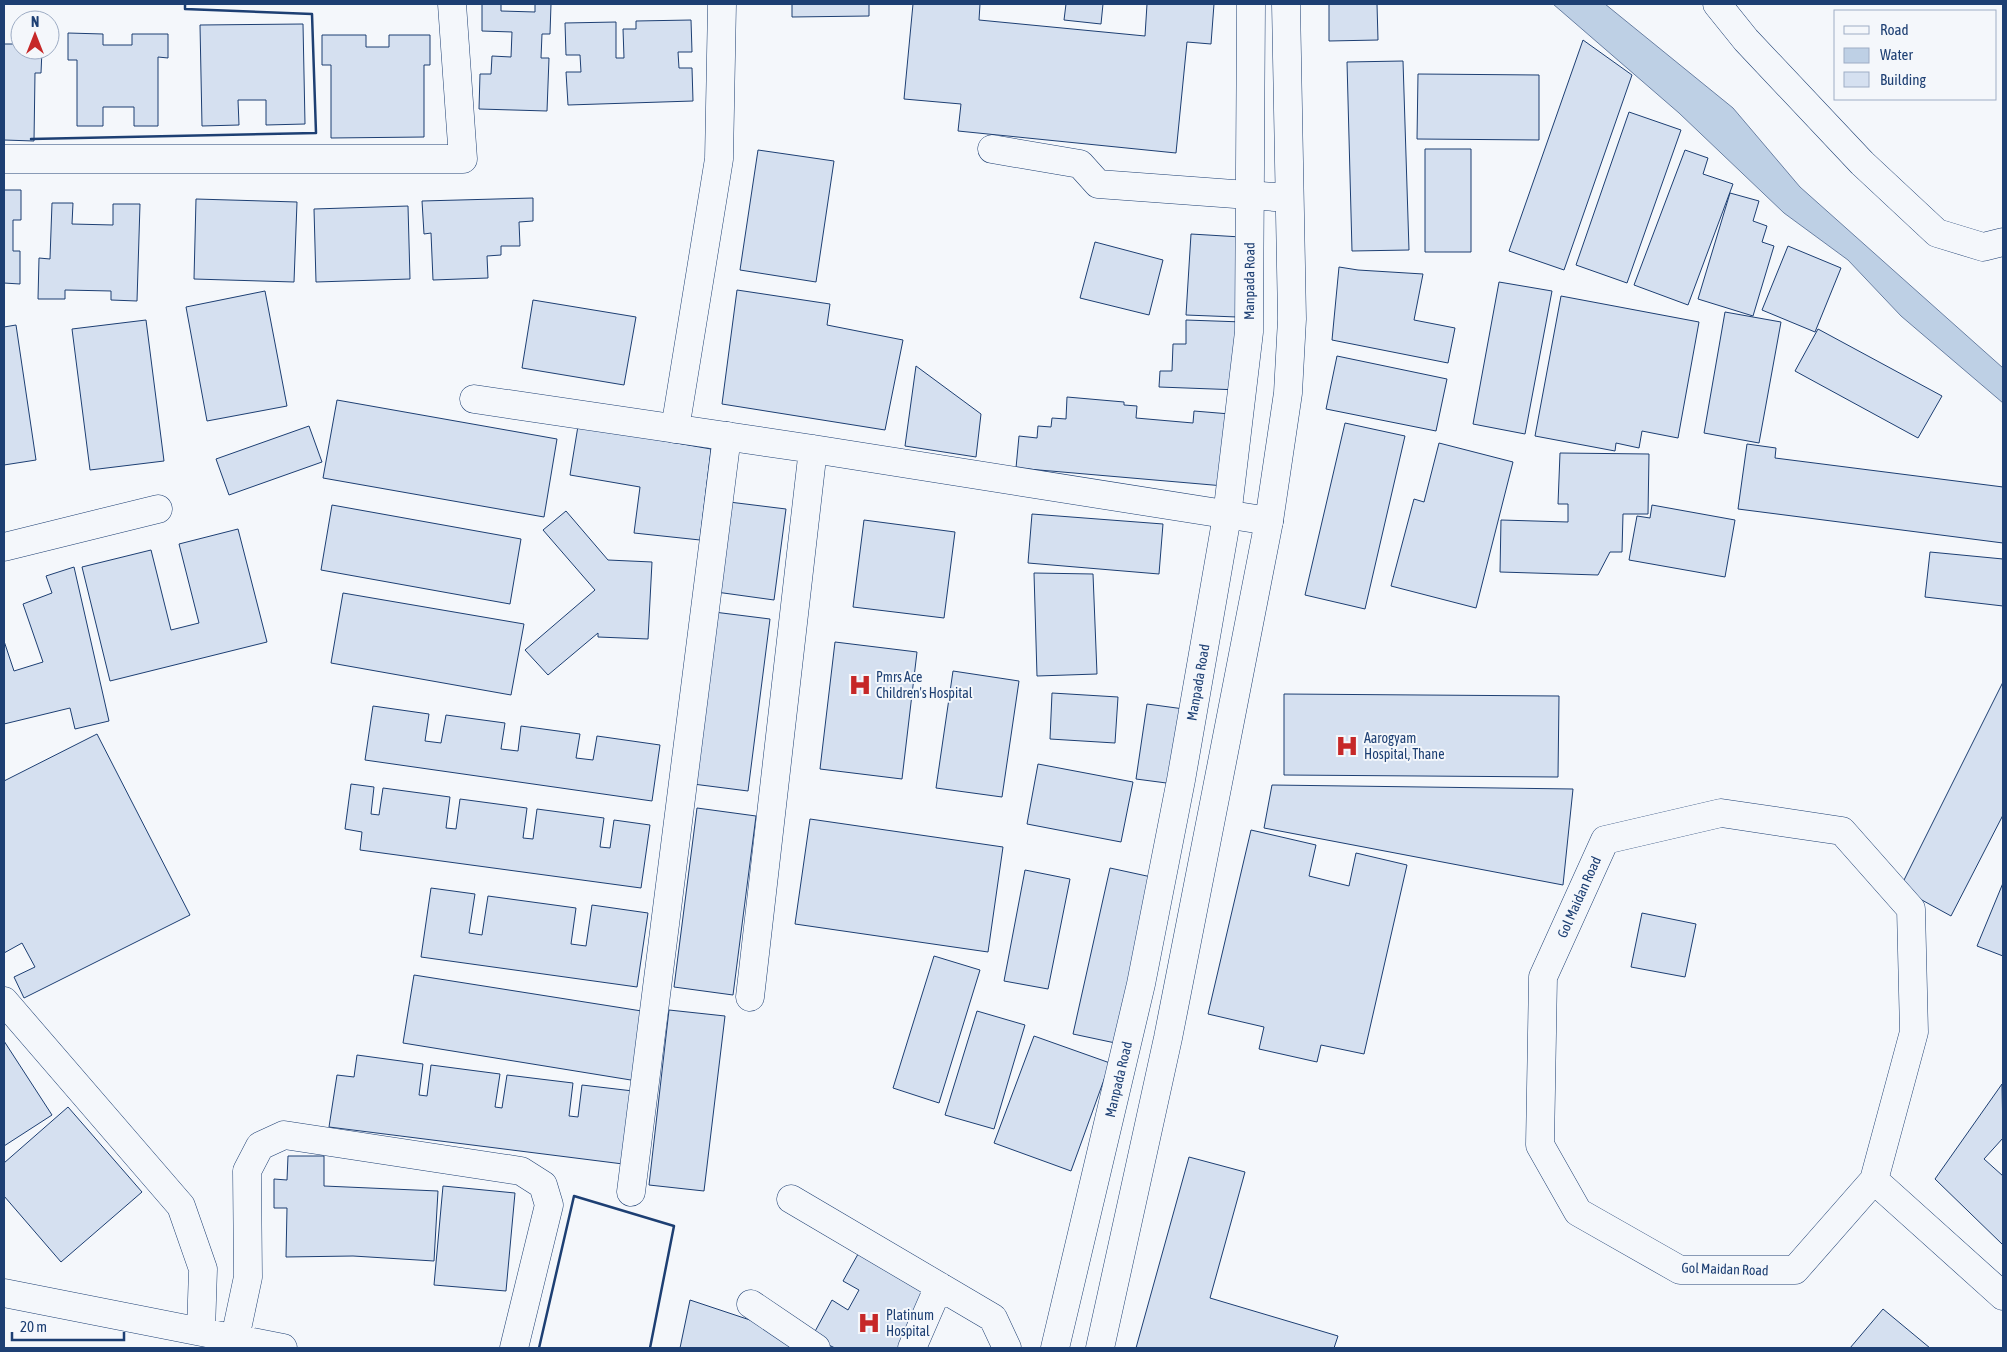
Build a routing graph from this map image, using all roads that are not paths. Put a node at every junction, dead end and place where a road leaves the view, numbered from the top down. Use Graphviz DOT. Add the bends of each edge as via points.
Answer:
graph roads {
  1 [pos="452,4"];
  2 [pos="722,4"];
  3 [pos="1251,4"];
  4 [pos="1286,4"];
  5 [pos="1718,4"];
  6 [pos="992,149"];
  7 [pos="4,160"];
  8 [pos="1250,195"];
  9 [pos="1289,198"];
  10 [pos="2003,242"];
  11 [pos="474,399"];
  12 [pos="675,429"];
  13 [pos="728,436"];
  14 [pos="813,449"];
  15 [pos="158,509"];
  16 [pos="1227,516"];
  17 [pos="1269,521"];
  18 [pos="4,546"];
  19 [pos="1181,780"];
  20 [pos="1217,788"];
  21 [pos="750,997"];
  22 [pos="4,1001"];
  23 [pos="1874,1180"];
  24 [pos="631,1192"];
  25 [pos="1090,1192"];
  26 [pos="791,1199"];
  27 [pos="1133,1202"];
  28 [pos="940,1286"];
  29 [pos="4,1293"];
  30 [pos="2003,1296"];
  31 [pos="750,1304"];
  32 [pos="201,1331"];
  33 [pos="235,1338"];
  34 [pos="1004,1347"];
  35 [pos="283,1348"];
  36 [pos="514,1348"];
  37 [pos="816,1348"];
  38 [pos="912,1348"];
  39 [pos="1055,1348"];
  40 [pos="1100,1348"];
  1 -- 7 [label="street" via="463,160"];
  2 -- 12 [label="street" via="719,160"];
  3 -- 8 [label="street, Manpada Road"];
  4 -- 9 [label="street"];
  5 -- 10 [label="street" via="1746,40 1862,163 1937,233 1983,247"];
  6 -- 8 [label="street" via="1080,164 1098,184"];
  8 -- 9 [label="street"];
  8 -- 16 [label="street, Manpada Road" via="1249,332"];
  9 -- 17 [label="street" via="1292,319 1288,393"];
  11 -- 12 [label="street"];
  12 -- 13 [label="street"];
  13 -- 14 [label="street"];
  13 -- 24 [label="street"];
  14 -- 16 [label="street"];
  14 -- 21 [label="street"];
  15 -- 18 [label="street"];
  16 -- 17 [label="street"];
  16 -- 19 [label="street, Manpada Road"];
  17 -- 20 [label="street"];
  19 -- 20 [label="street"];
  19 -- 25 [label="street, Manpada Road" via="1141,984"];
  20 -- 27 [label="street"];
  22 -- 32 [label="street" via="181,1206 203,1269"];
  23 -- 23 [label="street, Gol Maidan Road" via="1914,1032 1911,910 1842,831 1721,814 1605,840 1543,977 1540,1145 1578,1212 1680,1270 1795,1270"];
  23 -- 30 [label="street"];
  25 -- 27 [label="street"];
  25 -- 39 [label="street, Manpada Road"];
  26 -- 28 [label="street"];
  27 -- 40 [label="street"];
  28 -- 34 [label="street" via="993,1318"];
  28 -- 38 [label="street"];
  29 -- 32 [label="street"];
  31 -- 37 [label="street"];
  32 -- 33 [label="street"];
  33 -- 35 [label="street"];
  33 -- 36 [label="street" via="248,1277 247,1171 260,1146 284,1135 521,1171 543,1185 549,1205"];
}
